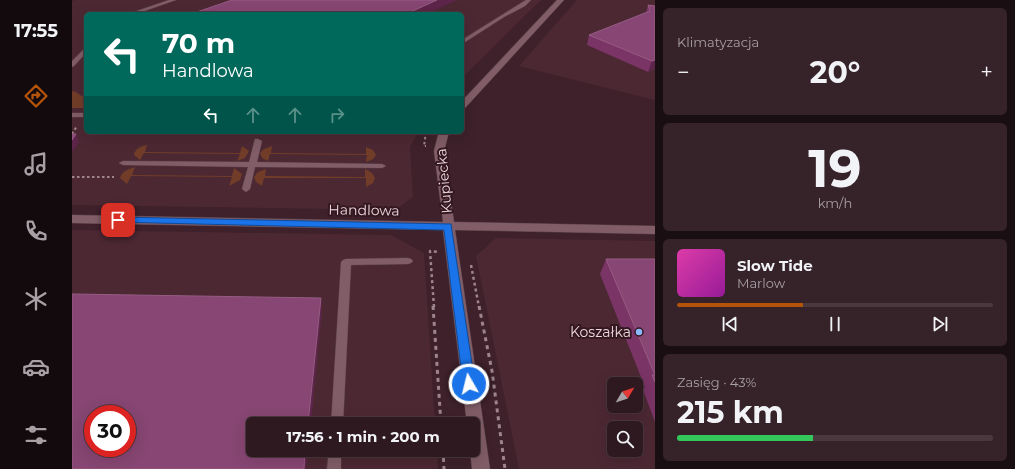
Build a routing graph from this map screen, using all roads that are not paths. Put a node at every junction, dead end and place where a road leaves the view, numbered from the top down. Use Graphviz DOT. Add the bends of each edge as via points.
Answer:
graph roads {
  1 [pos="174,0"];
  2 [pos="529,0"];
  3 [pos="561,0"];
  4 [pos="137,12"];
  5 [pos="464,41"];
  6 [pos="84,51"];
  7 [pos="72,65"];
  8 [pos="464,104"];
  9 [pos="72,115"];
  10 [pos="84,115"];
  11 [pos="443,134"];
  12 [pos="258,141"];
  13 [pos="123,163"];
  14 [pos="252,165"];
  15 [pos="382,166"];
  16 [pos="246,189"];
  17 [pos="72,219"];
  18 [pos="448,227"];
  19 [pos="655,230"];
  20 [pos="408,261"];
  21 [pos="337,417"];
  22 [pos="335,457"];
  23 [pos="334,469"];
  24 [pos="481,469"];
  1 -- 4 [label="lane"];
  2 -- 5 [label="lane"];
  3 -- 8 [label="street"];
  6 -- 7 [label="lane"];
  9 -- 10 [label="lane"];
  11 -- 18 [label="street, Kupiecka" via="439,151"];
  12 -- 14 [label="lane"];
  13 -- 14 [label="lane"];
  14 -- 15 [label="lane"];
  14 -- 16 [label="lane"];
  17 -- 18 [label="street, Handlowa"];
  18 -- 19 [label="street, Handlowa"];
  18 -- 24 [label="street, Kupiecka"];
  20 -- 21 [label="lane" via="346,262"];
  22 -- 23 [label="lane"];
}
